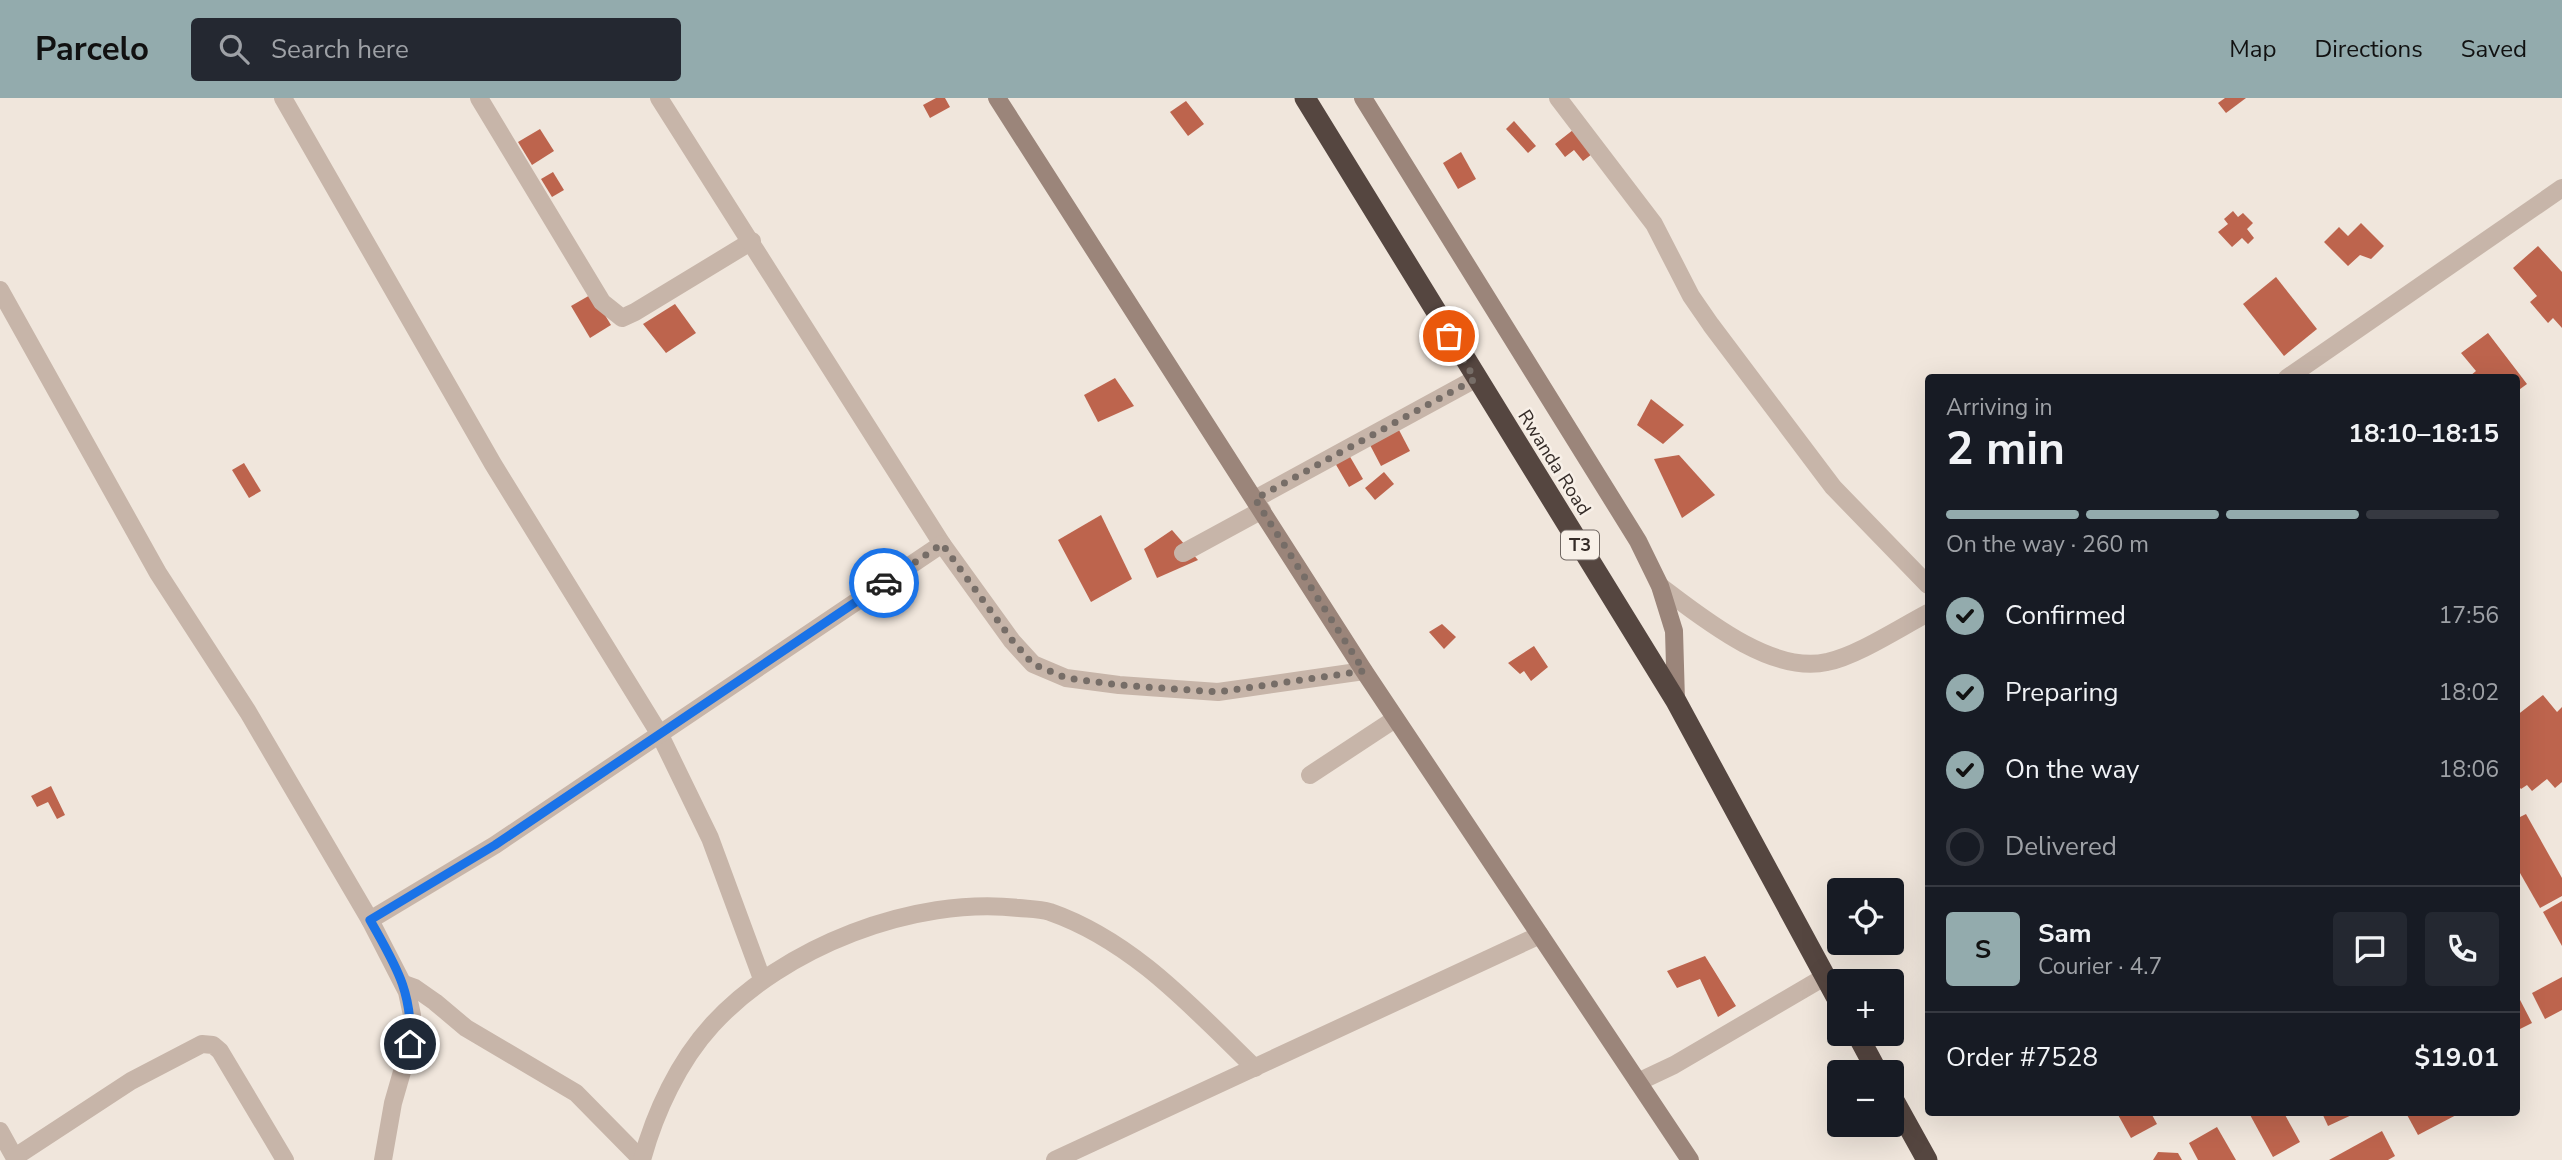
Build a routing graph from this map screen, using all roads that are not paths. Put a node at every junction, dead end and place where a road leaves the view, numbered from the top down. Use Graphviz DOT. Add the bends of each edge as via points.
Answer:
graph roads {
  1 [pos="283,98"];
  2 [pos="479,98"];
  3 [pos="659,98"];
  4 [pos="997,98"];
  5 [pos="1305,98"];
  6 [pos="1363,98"];
  7 [pos="1559,98"];
  8 [pos="2562,188"];
  9 [pos="752,242"];
  10 [pos="0,290"];
  11 [pos="2293,374"];
  12 [pos="1475,379"];
  13 [pos="1259,505"];
  14 [pos="942,544"];
  15 [pos="1182,553"];
  16 [pos="1925,582"];
  17 [pos="1660,586"];
  18 [pos="1925,614"];
  19 [pos="1364,671"];
  20 [pos="1676,701"];
  21 [pos="1395,719"];
  22 [pos="659,733"];
  23 [pos="1310,775"];
  24 [pos="370,920"];
  25 [pos="1539,935"];
  26 [pos="1826,976"];
  27 [pos="762,979"];
  28 [pos="404,984"];
  29 [pos="1255,1068"];
  30 [pos="1639,1082"];
  31 [pos="1904,1119"];
  32 [pos="0,1131"];
  33 [pos="15,1158"];
  34 [pos="285,1160"];
  35 [pos="383,1160"];
  36 [pos="642,1160"];
  37 [pos="1055,1160"];
  38 [pos="1690,1160"];
  39 [pos="1927,1160"];
  1 -- 22 [label="street" via="486,452"];
  2 -- 9 [label="street" via="613,314 622,318 635,312"];
  3 -- 9 [label="street"];
  4 -- 13 [label="street"];
  5 -- 12 [label="highway, Rwanda Road / T3"];
  6 -- 17 [label="street" via="1601,478"];
  7 -- 16 [label="street" via="1654,224 1711,325 1833,487"];
  8 -- 11 [label="street"];
  9 -- 14 [label="street"];
  10 -- 24 [label="street" via="158,573 248,712"];
  12 -- 13 [label="street"];
  12 -- 20 [label="highway, Rwanda Road / T3"];
  13 -- 15 [label="street"];
  13 -- 19 [label="street"];
  14 -- 19 [label="street" via="1033,664 1066,678 1218,692"];
  14 -- 22 [label="street"];
  17 -- 18 [label="street" via="1722,632 1791,661 1826,663"];
  17 -- 20 [label="street" via="1674,631"];
  19 -- 21 [label="street"];
  20 -- 26 [label="highway, Rwanda Road / T3"];
  21 -- 23 [label="street"];
  21 -- 25 [label="street"];
  22 -- 24 [label="street" via="495,845"];
  22 -- 27 [label="street" via="710,838"];
  24 -- 28 [label="street"];
  25 -- 29 [label="street"];
  25 -- 30 [label="street"];
  26 -- 30 [label="street"];
  27 -- 29 [label="street" via="813,950 877,925 934,910 989,905 1048,912 1106,938 1152,970"];
  27 -- 36 [label="street" via="712,1025 688,1057 664,1100"];
  28 -- 35 [label="street" via="412,1015 410,1044"];
  28 -- 36 [label="street" via="466,1028 576,1093"];
  29 -- 37 [label="street"];
  30 -- 38 [label="street"];
  31 -- 39 [label="highway"];
  32 -- 33 [label="street"];
  33 -- 34 [label="street" via="131,1081 202,1044 220,1051"];
}
